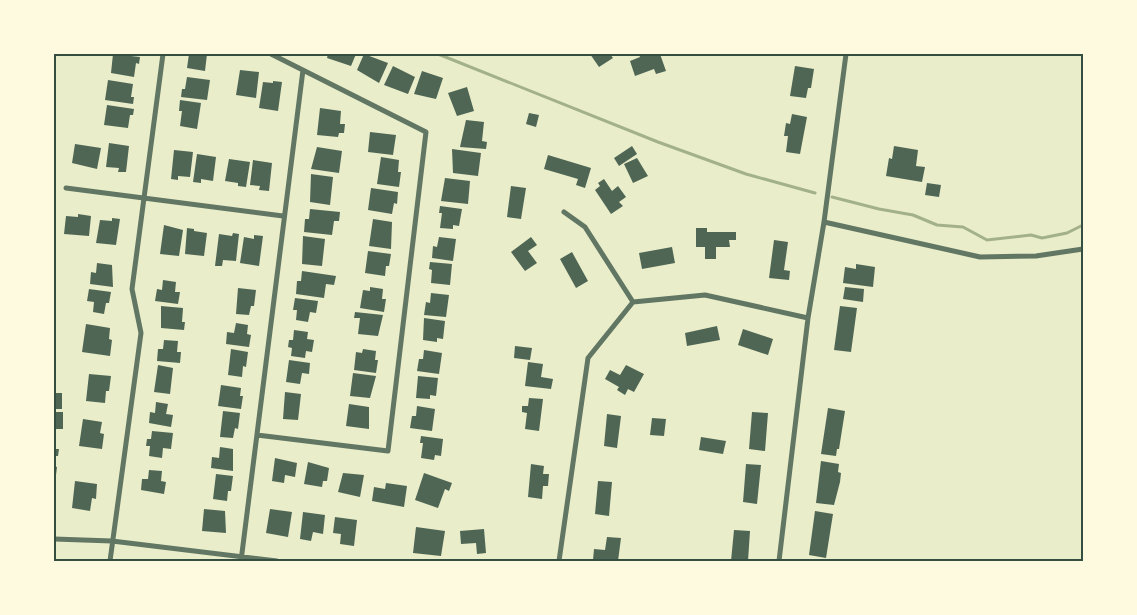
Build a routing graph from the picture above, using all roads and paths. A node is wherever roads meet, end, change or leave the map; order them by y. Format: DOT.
graph roads {
  1 [pos="163,54"];
  2 [pos="271,54"];
  3 [pos="846,54"];
  4 [pos="303,70"];
  5 [pos="66,188"];
  6 [pos="144,199"];
  7 [pos="564,212"];
  8 [pos="283,216"];
  9 [pos="824,222"];
  10 [pos="1083,249"];
  11 [pos="633,302"];
  12 [pos="808,318"];
  13 [pos="256,435"];
  14 [pos="54,539"];
  15 [pos="112,541"];
  16 [pos="241,559"];
  17 [pos="110,561"];
  18 [pos="277,561"];
  19 [pos="559,561"];
  20 [pos="779,561"];
  1 -- 6 [label="street"];
  2 -- 4 [label="street"];
  3 -- 9 [label="street"];
  4 -- 8 [label="street"];
  4 -- 13 [label="street"];
  5 -- 6 [label="street"];
  6 -- 8 [label="street"];
  6 -- 15 [label="street"];
  7 -- 11 [label="street"];
  8 -- 13 [label="street"];
  9 -- 10 [label="street"];
  9 -- 12 [label="street"];
  11 -- 12 [label="street"];
  11 -- 19 [label="street"];
  12 -- 20 [label="street"];
  13 -- 16 [label="street"];
  14 -- 15 [label="street"];
  15 -- 16 [label="street"];
  15 -- 17 [label="street"];
  16 -- 18 [label="street"];
}
